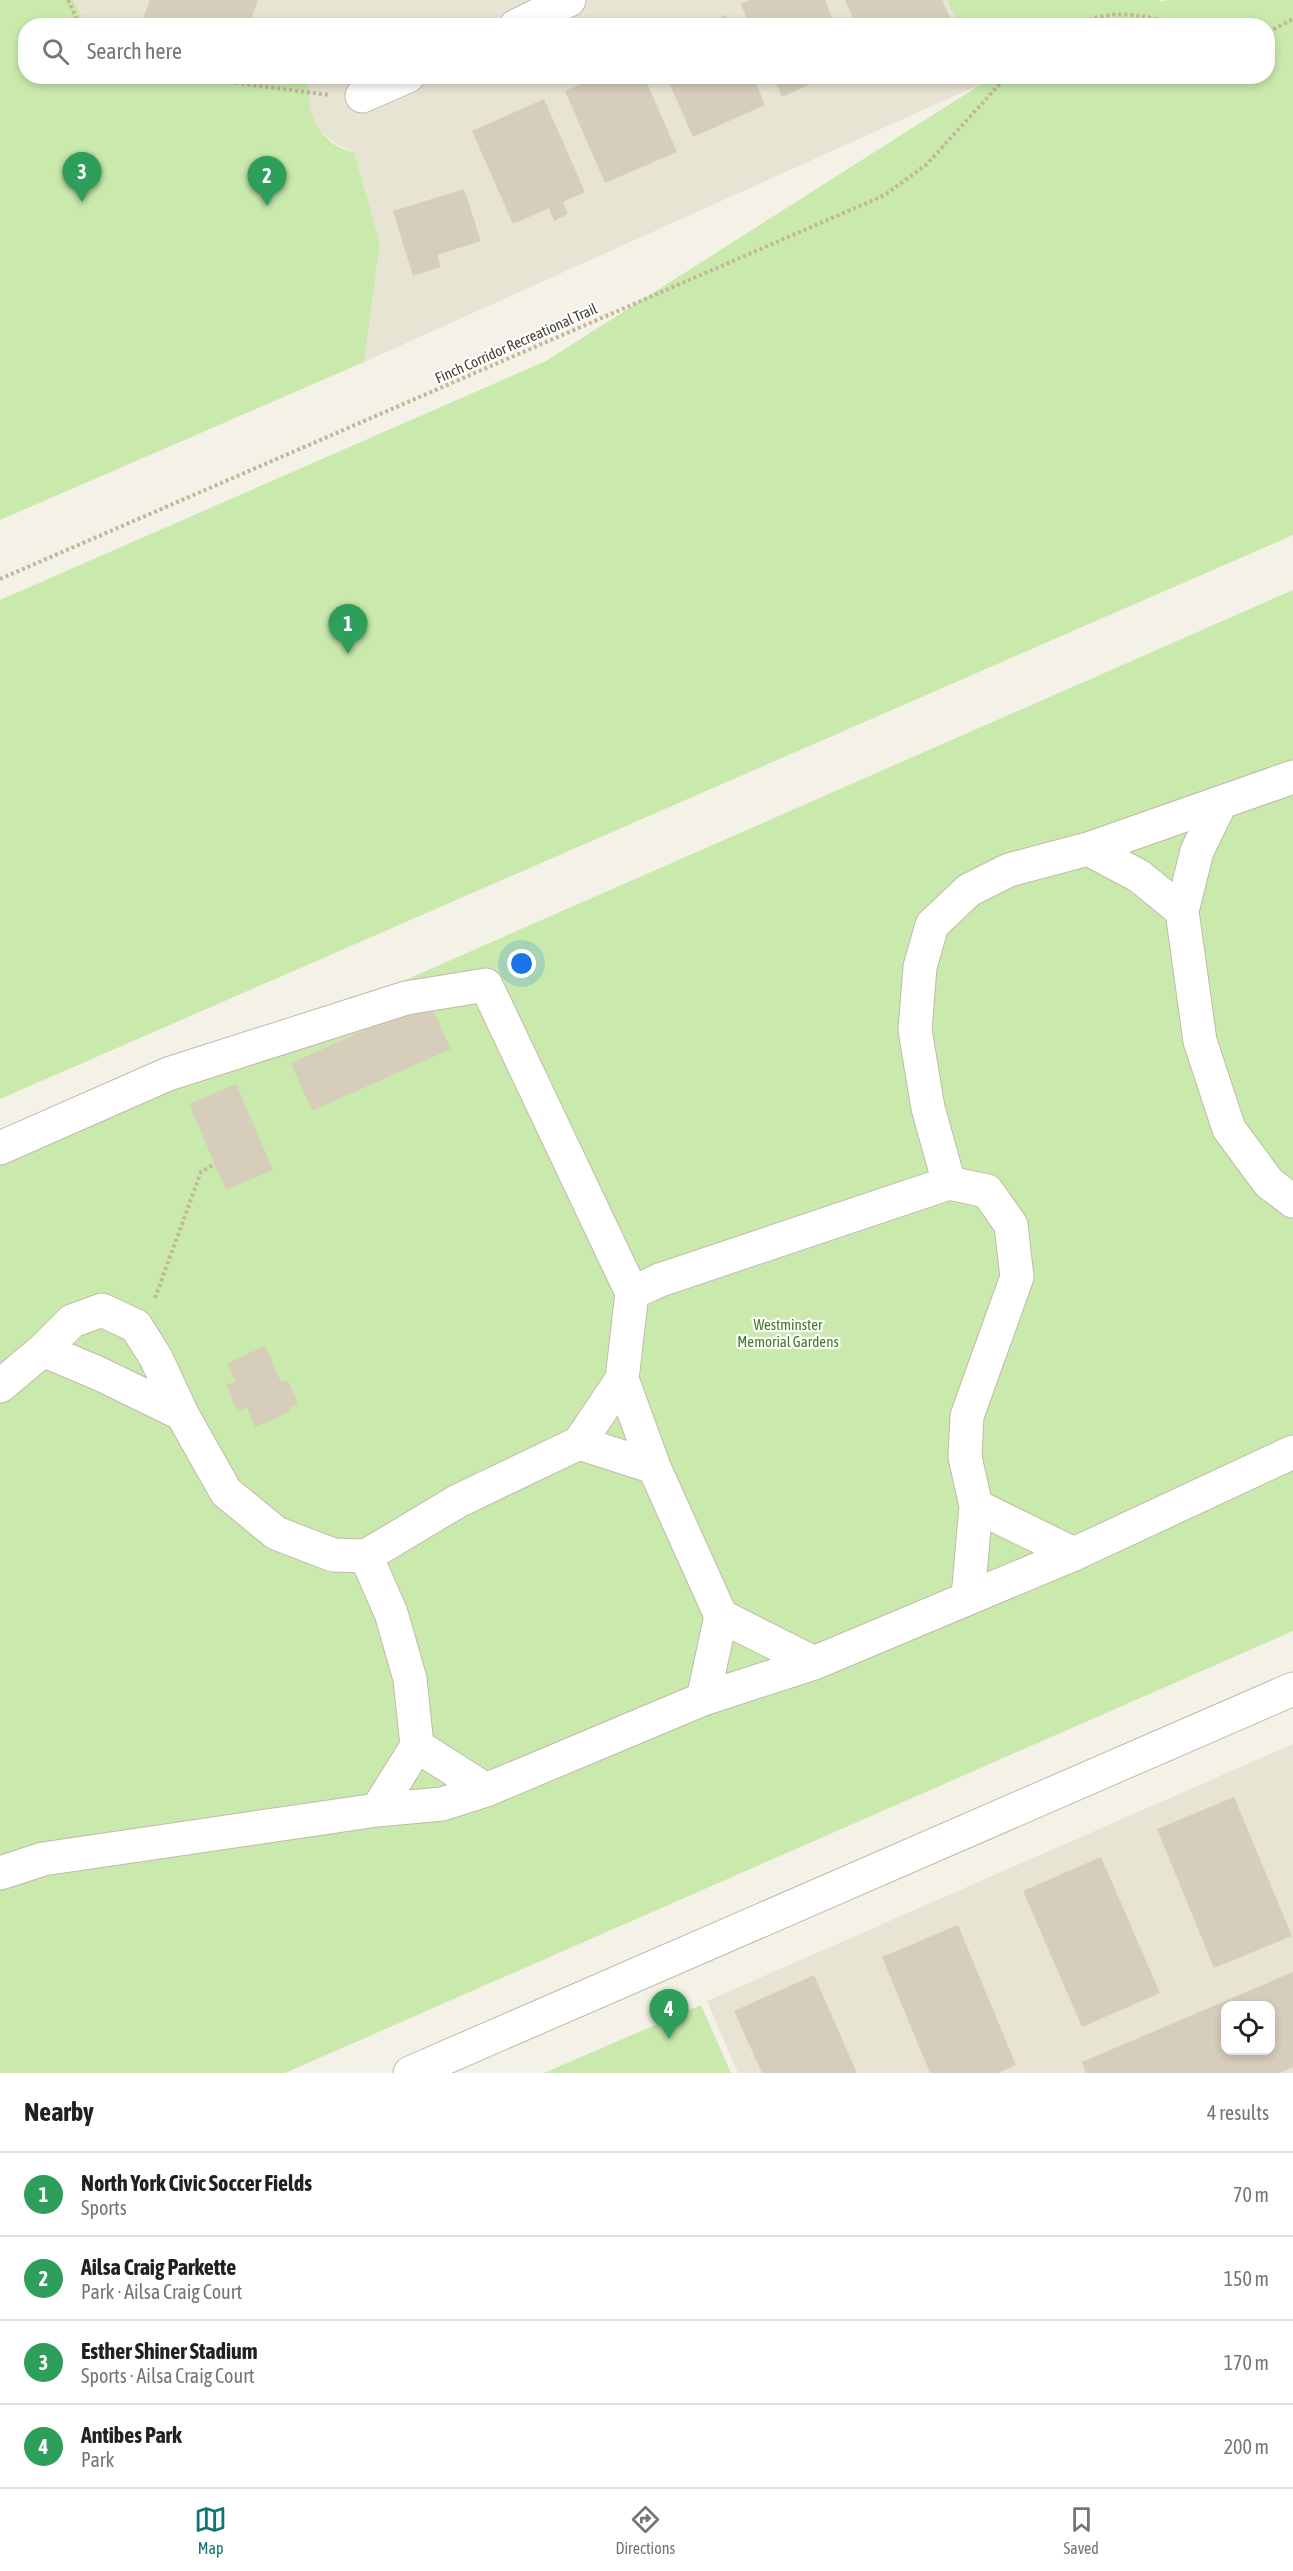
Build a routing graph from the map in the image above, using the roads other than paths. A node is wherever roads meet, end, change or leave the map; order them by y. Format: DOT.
graph roads {
  1 [pos="569,0"];
  2 [pos="532,18"];
  3 [pos="390,84"];
  4 [pos="362,96"];
  5 [pos="1293,777"];
  6 [pos="1220,804"];
  7 [pos="1088,849"];
  8 [pos="1182,911"];
  9 [pos="0,1148"];
  10 [pos="949,1182"];
  11 [pos="1293,1201"];
  12 [pos="632,1293"];
  13 [pos="43,1350"];
  14 [pos="622,1379"];
  15 [pos="0,1386"];
  16 [pos="182,1414"];
  17 [pos="579,1443"];
  18 [pos="1293,1452"];
  19 [pos="654,1467"];
  20 [pos="976,1506"];
  21 [pos="1074,1554"];
  22 [pos="366,1556"];
  23 [pos="968,1597"];
  24 [pos="721,1616"];
  25 [pos="814,1663"];
  26 [pos="1293,1689"];
  27 [pos="703,1699"];
  28 [pos="417,1746"];
  29 [pos="486,1790"];
  30 [pos="377,1810"];
  31 [pos="0,1873"];
  32 [pos="410,2073"];
  1 -- 2 [label="street"];
  3 -- 4 [label="street"];
  5 -- 6 [label="street"];
  6 -- 7 [label="street"];
  6 -- 8 [label="street"];
  7 -- 8 [label="street"];
  7 -- 10 [label="street"];
  8 -- 11 [label="street"];
  9 -- 12 [label="street"];
  10 -- 12 [label="street"];
  10 -- 20 [label="street"];
  12 -- 14 [label="street"];
  13 -- 15 [label="street"];
  13 -- 16 [label="street"];
  13 -- 16 [label="street"];
  14 -- 17 [label="street"];
  14 -- 19 [label="street"];
  16 -- 22 [label="street"];
  17 -- 19 [label="street"];
  17 -- 22 [label="street"];
  18 -- 21 [label="street"];
  19 -- 24 [label="street"];
  20 -- 21 [label="street"];
  20 -- 23 [label="street"];
  21 -- 23 [label="street"];
  22 -- 28 [label="street"];
  23 -- 25 [label="street"];
  24 -- 25 [label="street"];
  24 -- 27 [label="street"];
  25 -- 27 [label="street"];
  26 -- 32 [label="street"];
  27 -- 29 [label="street"];
  28 -- 29 [label="street"];
  28 -- 30 [label="street"];
  29 -- 30 [label="street"];
  30 -- 31 [label="street"];
}
